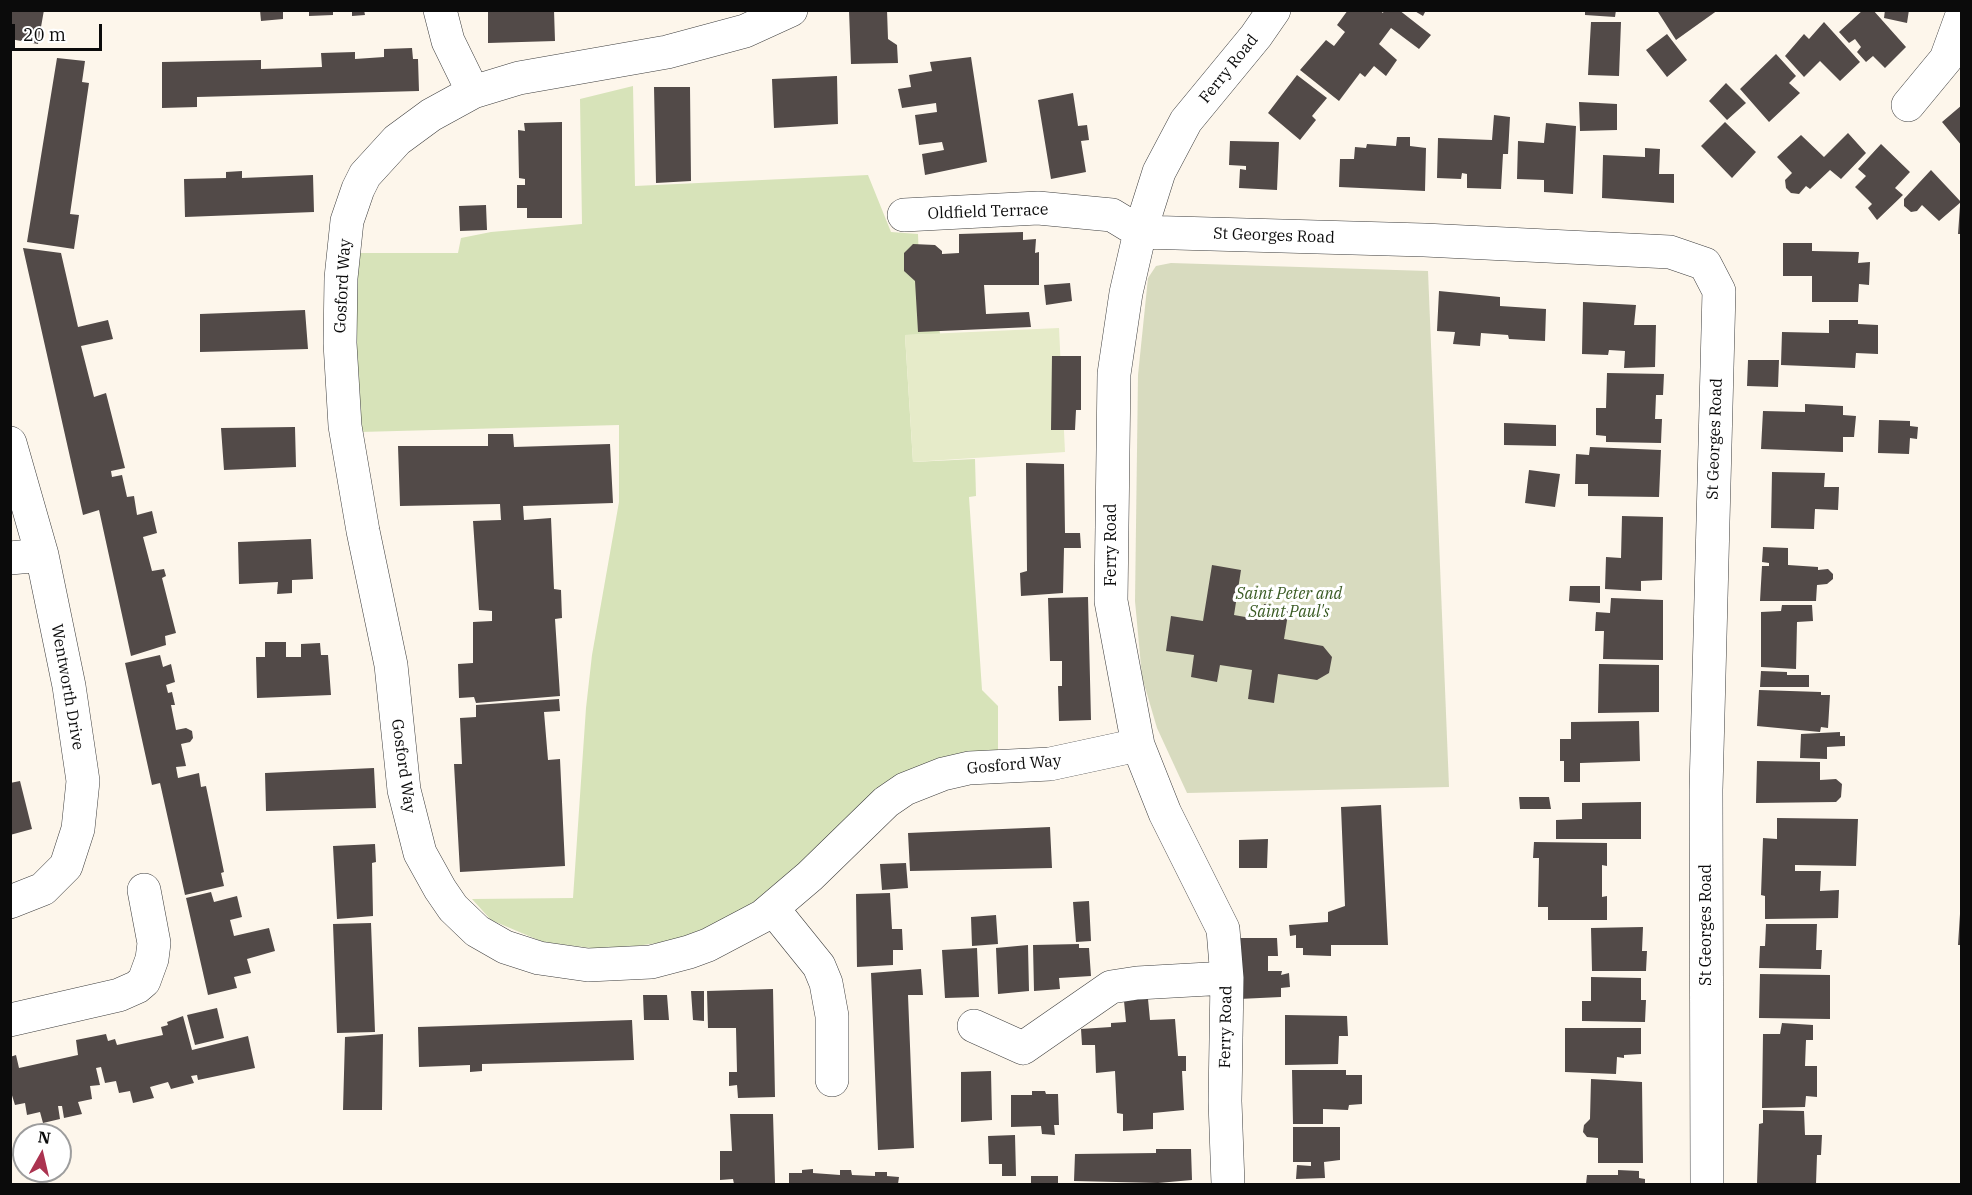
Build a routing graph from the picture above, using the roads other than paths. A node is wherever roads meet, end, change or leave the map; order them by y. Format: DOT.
graph roads {
  1 [pos="440,10"];
  2 [pos="791,10"];
  3 [pos="1274,10"];
  4 [pos="1962,15"];
  5 [pos="473,92"];
  6 [pos="1908,105"];
  7 [pos="904,215"];
  8 [pos="1140,232"];
  9 [pos="10,443"];
  10 [pos="26,557"];
  11 [pos="1138,745"];
  12 [pos="144,890"];
  13 [pos="10,902"];
  14 [pos="773,909"];
  15 [pos="1227,978"];
  16 [pos="10,1020"];
  17 [pos="974,1026"];
  18 [pos="832,1080"];
  19 [pos="1228,1185"];
  20 [pos="1707,1185"];
  1 -- 5 [label="street"];
  2 -- 5 [label="street, Gosford Way"];
  3 -- 8 [label="street, Ferry Road"];
  4 -- 6 [label="street"];
  5 -- 14 [label="street, Gosford Way"];
  7 -- 8 [label="street, Oldfield Terrace"];
  8 -- 11 [label="street, Ferry Road"];
  8 -- 20 [label="street, St Georges Road"];
  9 -- 10 [label="street, Wentworth Drive"];
  10 -- 13 [label="street, Wentworth Drive"];
  11 -- 14 [label="street, Gosford Way"];
  11 -- 15 [label="street, Ferry Road"];
  12 -- 16 [label="street"];
  14 -- 18 [label="street"];
  15 -- 17 [label="street"];
  15 -- 19 [label="street, Ferry Road"];
}
